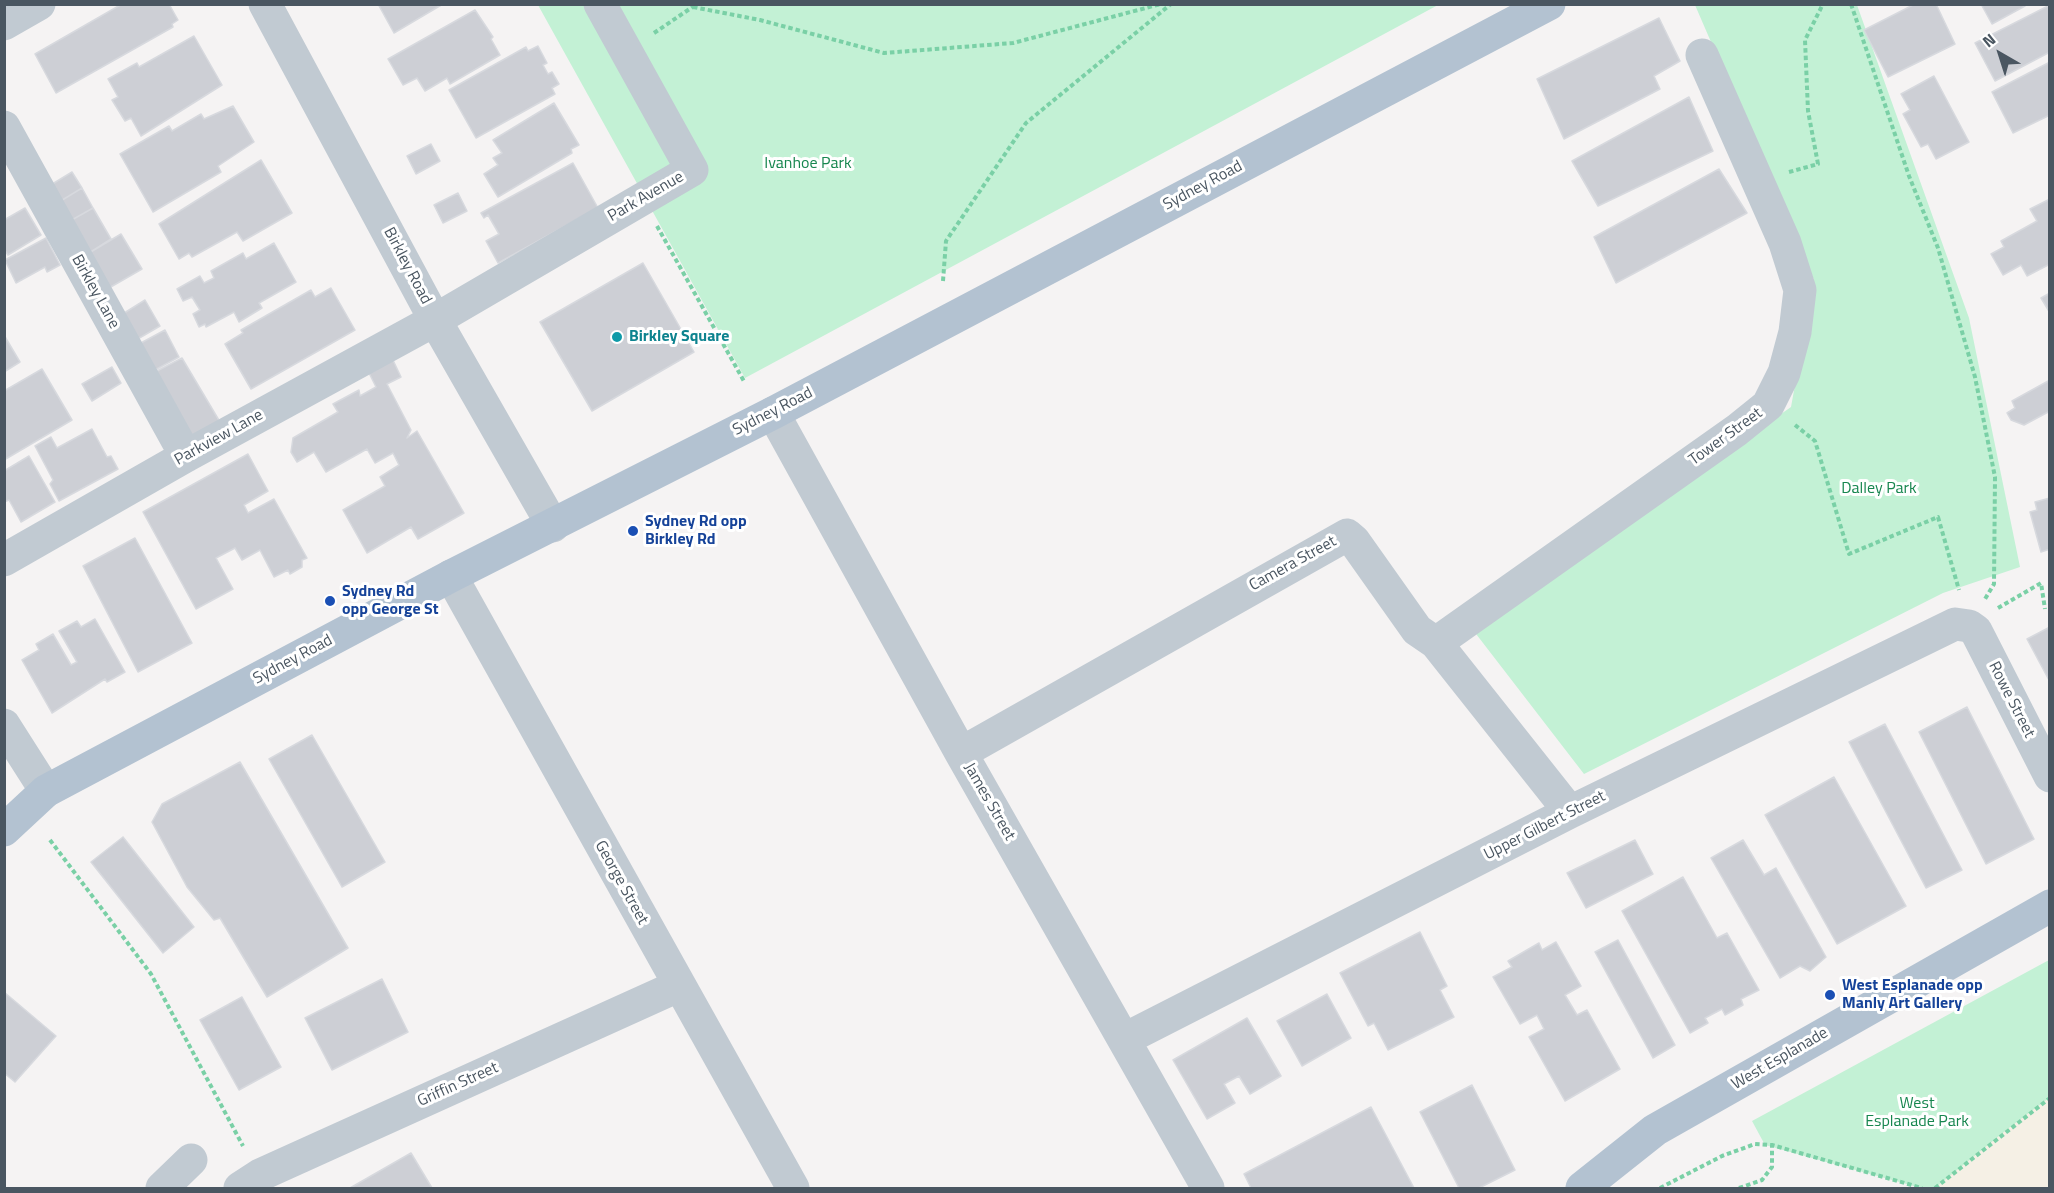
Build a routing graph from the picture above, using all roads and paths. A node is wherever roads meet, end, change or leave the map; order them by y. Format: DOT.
graph roads {
  1 [pos="39,4"];
  2 [pos="265,4"];
  3 [pos="600,4"];
  4 [pos="1161,4"];
  5 [pos="1171,4"];
  6 [pos="1549,4"];
  7 [pos="1823,4"];
  8 [pos="1851,4"];
  9 [pos="695,6"];
  10 [pos="4,24"];
  11 [pos="626,52"];
  12 [pos="1702,55"];
  13 [pos="4,127"];
  14 [pos="1782,165"];
  15 [pos="642,200"];
  16 [pos="943,281"];
  17 [pos="435,320"];
  18 [pos="745,383"];
  19 [pos="1768,405"];
  20 [pos="773,413"];
  21 [pos="186,456"];
  22 [pos="553,526"];
  23 [pos="4,560"];
  24 [pos="451,576"];
  25 [pos="2049,606"];
  26 [pos="1969,626"];
  27 [pos="1436,644"];
  28 [pos="4,725"];
  29 [pos="961,753"];
  30 [pos="2049,776"];
  31 [pos="46,791"];
  32 [pos="1570,812"];
  33 [pos="4,830"];
  34 [pos="51,840"];
  35 [pos="2049,906"];
  36 [pos="678,986"];
  37 [pos="1125,1039"];
  38 [pos="2049,1098"];
  39 [pos="1772,1145"];
  40 [pos="191,1160"];
  41 [pos="250,1182"];
  42 [pos="1661,1187"];
  43 [pos="162,1188"];
  44 [pos="793,1188"];
  45 [pos="1208,1188"];
  46 [pos="1582,1188"];
  47 [pos="1669,1188"];
  48 [pos="1739,1188"];
  49 [pos="1922,1188"];
  50 [pos="1935,1188"];
  1 -- 10 [label="street"];
  2 -- 17 [label="street, Birkley Road"];
  3 -- 11 [label="street, Park Avenue"];
  4 -- 9 [label="path"];
  5 -- 16 [label="path"];
  6 -- 20 [label="main road, Sydney Road"];
  7 -- 14 [label="path"];
  8 -- 26 [label="path"];
  9 -- 11 [label="path"];
  11 -- 15 [label="street, Park Avenue"];
  12 -- 19 [label="street, Tower Street"];
  13 -- 21 [label="street, Birkley Lane"];
  15 -- 17 [label="street, Park Avenue"];
  15 -- 18 [label="path"];
  17 -- 21 [label="street, Parkview Lane"];
  17 -- 22 [label="street, Birkley Road"];
  19 -- 26 [label="path"];
  19 -- 27 [label="street, Tower Street"];
  20 -- 22 [label="main road, Sydney Road"];
  20 -- 29 [label="street, James Street"];
  21 -- 23 [label="street, Parkview Lane"];
  22 -- 24 [label="main road, Sydney Road"];
  24 -- 31 [label="main road, Sydney Road"];
  24 -- 36 [label="street, George Street"];
  25 -- 26 [label="path"];
  26 -- 30 [label="street, Rowe Street"];
  26 -- 32 [label="street, Upper Gilbert Street"];
  27 -- 29 [label="street, Camera Street"];
  27 -- 32 [label="street, Camera Street"];
  28 -- 31 [label="street"];
  29 -- 37 [label="street, James Street"];
  31 -- 33 [label="main road, Sydney Road"];
  32 -- 37 [label="street, Upper Gilbert Street"];
  34 -- 41 [label="path"];
  35 -- 46 [label="main road, West Esplanade"];
  36 -- 41 [label="street, Griffin Street"];
  36 -- 44 [label="street, George Street"];
  37 -- 45 [label="street, James Street"];
  38 -- 50 [label="path"];
  39 -- 42 [label="path"];
  39 -- 48 [label="path"];
  39 -- 49 [label="path"];
  40 -- 43 [label="street"];
  42 -- 47 [label="path"];
}
